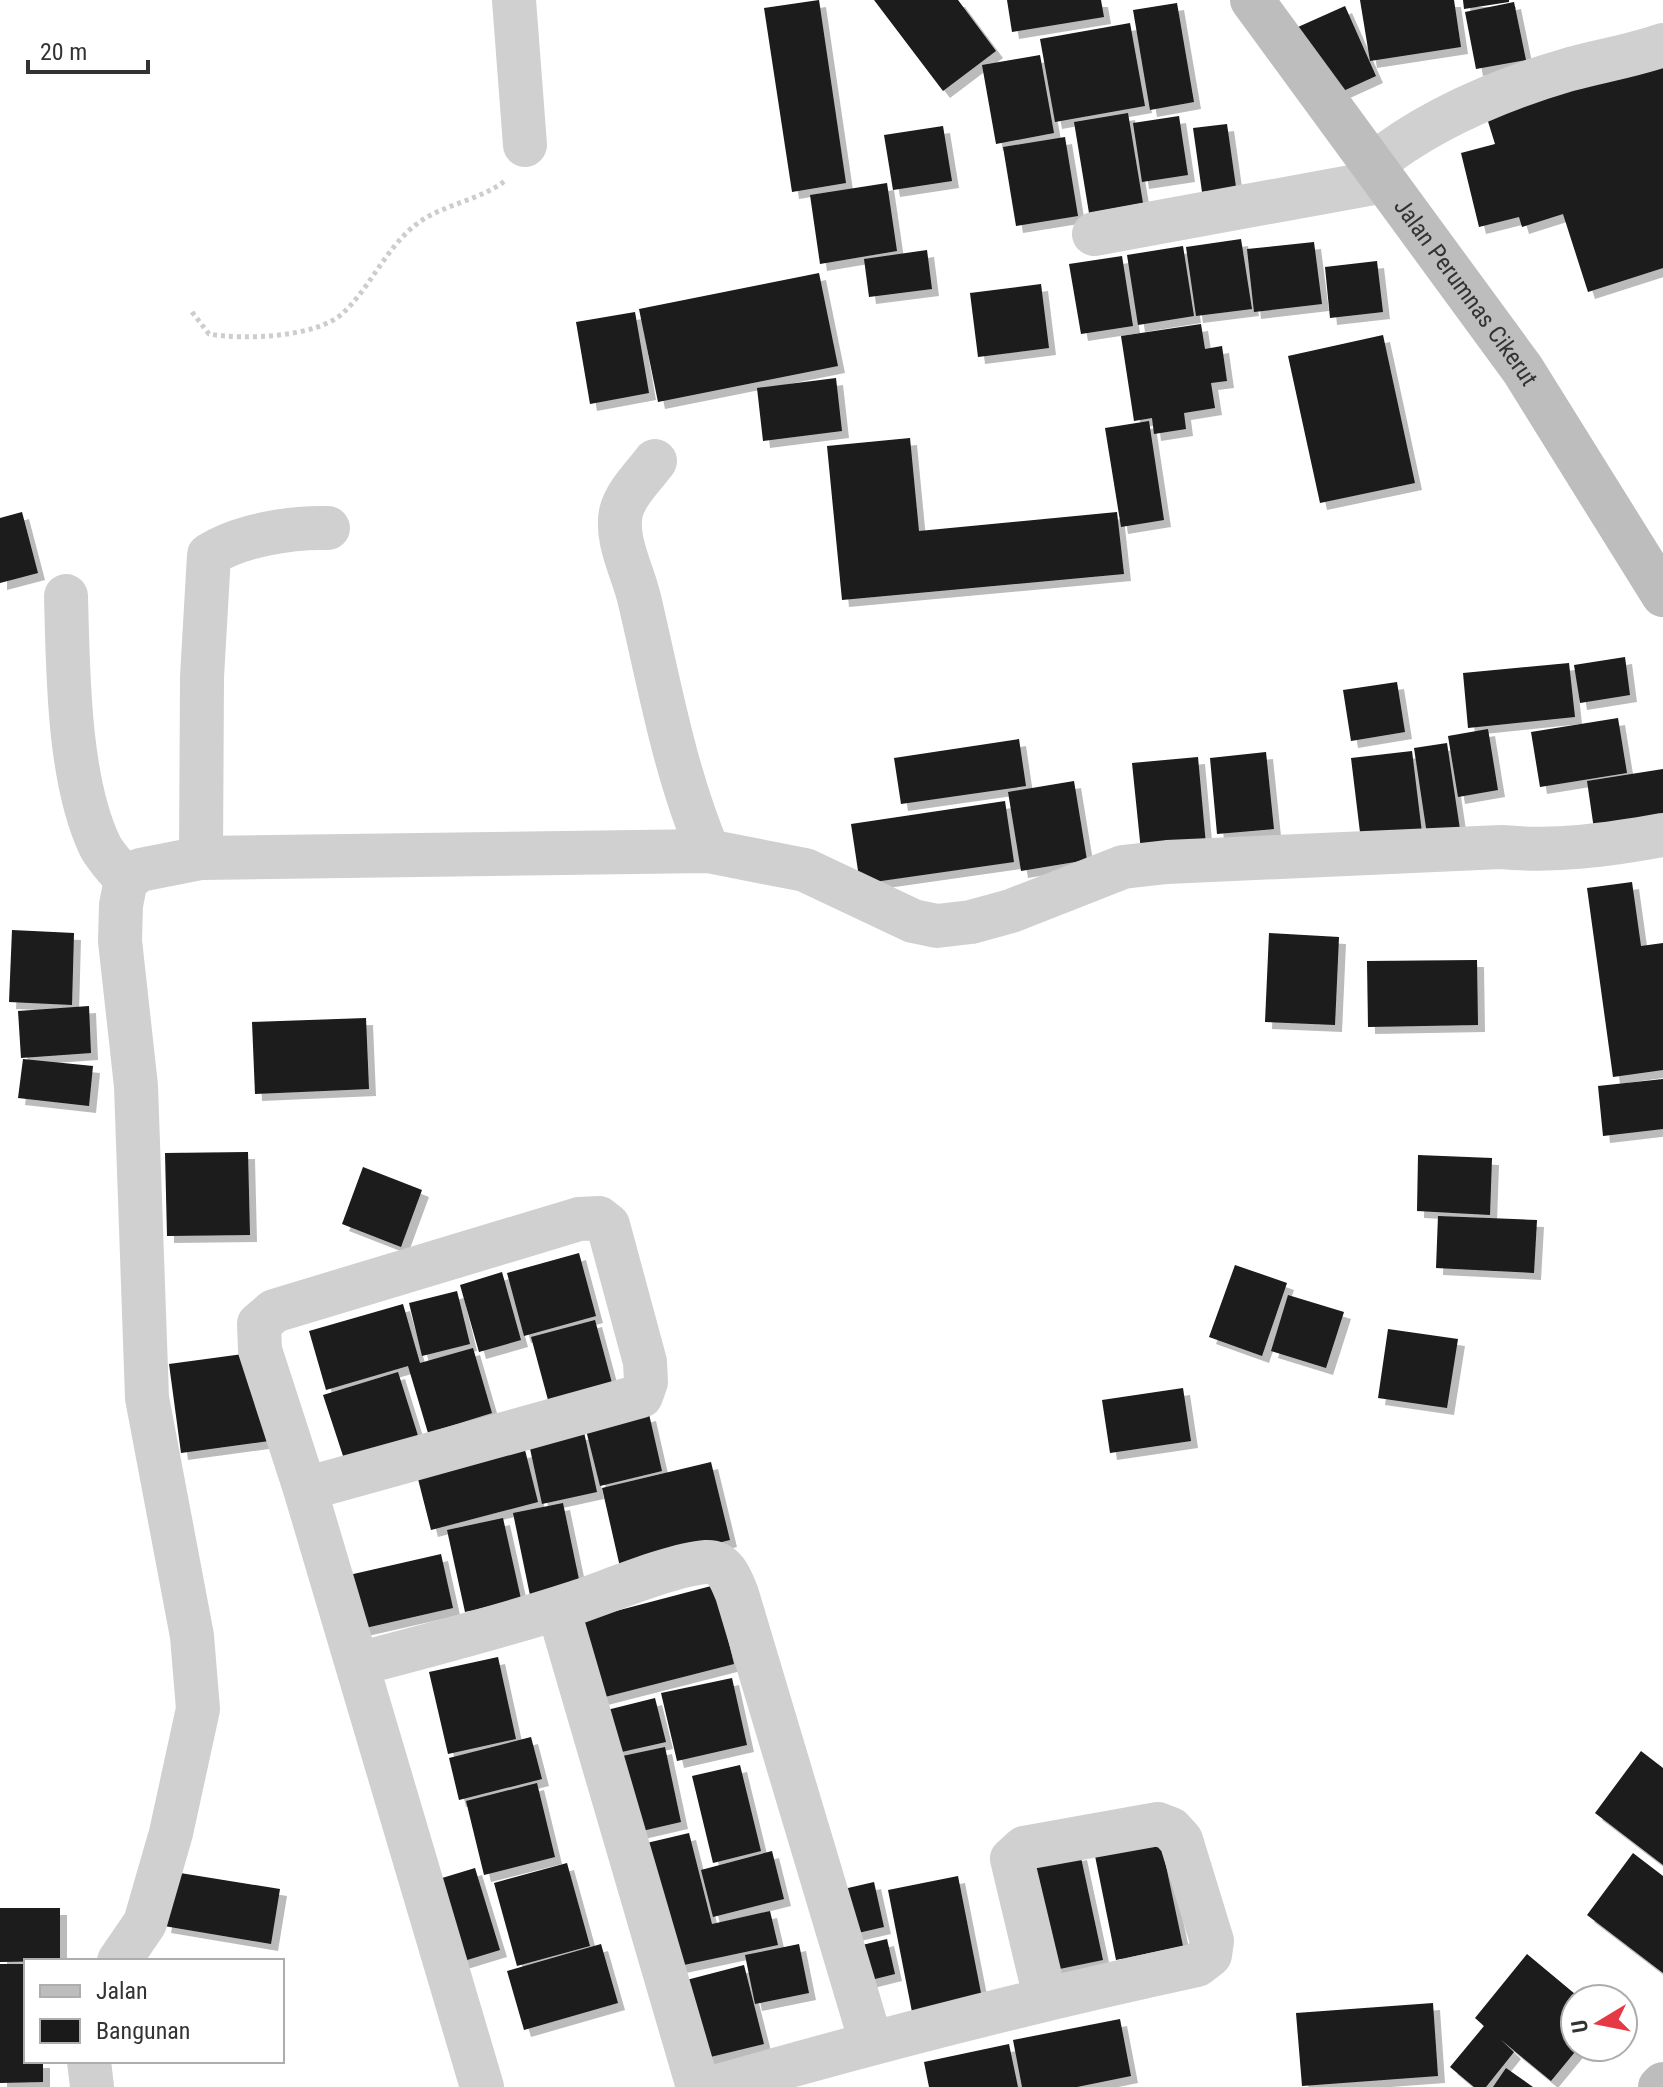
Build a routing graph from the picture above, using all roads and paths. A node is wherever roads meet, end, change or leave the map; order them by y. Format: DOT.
graph roads {
  1 [pos="514,0"];
  2 [pos="1252,0"];
  3 [pos="1663,45"];
  4 [pos="525,145"];
  5 [pos="1378,173"];
  6 [pos="1094,234"];
  7 [pos="192,312"];
  8 [pos="655,461"];
  9 [pos="328,528"];
  10 [pos="1663,595"];
  11 [pos="66,596"];
  12 [pos="1663,835"];
  13 [pos="708,851"];
  14 [pos="201,858"];
  15 [pos="126,880"];
  16 [pos="305,1489"];
  17 [pos="558,1608"];
  18 [pos="358,1664"];
  19 [pos="120,1959"];
  20 [pos="1045,1997"];
  21 [pos="871,2042"];
  22 [pos="89,2063"];
  23 [pos="92,2087"];
  24 [pos="482,2087"];
  25 [pos="698,2087"];
  26 [pos="715,2087"];
  1 -- 4 [label="street"];
  2 -- 5 [label="street, Jalan Perumnas Cikerut"];
  3 -- 5 [label="street"];
  4 -- 7 [label="path"];
  5 -- 6 [label="street"];
  5 -- 10 [label="street, Jalan Perumnas Cikerut"];
  8 -- 13 [label="street"];
  9 -- 14 [label="street"];
  11 -- 15 [label="street"];
  12 -- 13 [label="street"];
  13 -- 14 [label="street"];
  14 -- 15 [label="street"];
  15 -- 19 [label="street"];
  16 -- 16 [label="street"];
  16 -- 18 [label="street"];
  17 -- 18 [label="street"];
  17 -- 21 [label="street"];
  17 -- 25 [label="street"];
  18 -- 24 [label="street"];
  20 -- 20 [label="street"];
  20 -- 21 [label="street"];
  21 -- 26 [label="street"];
  22 -- 23 [label="street"];
}
